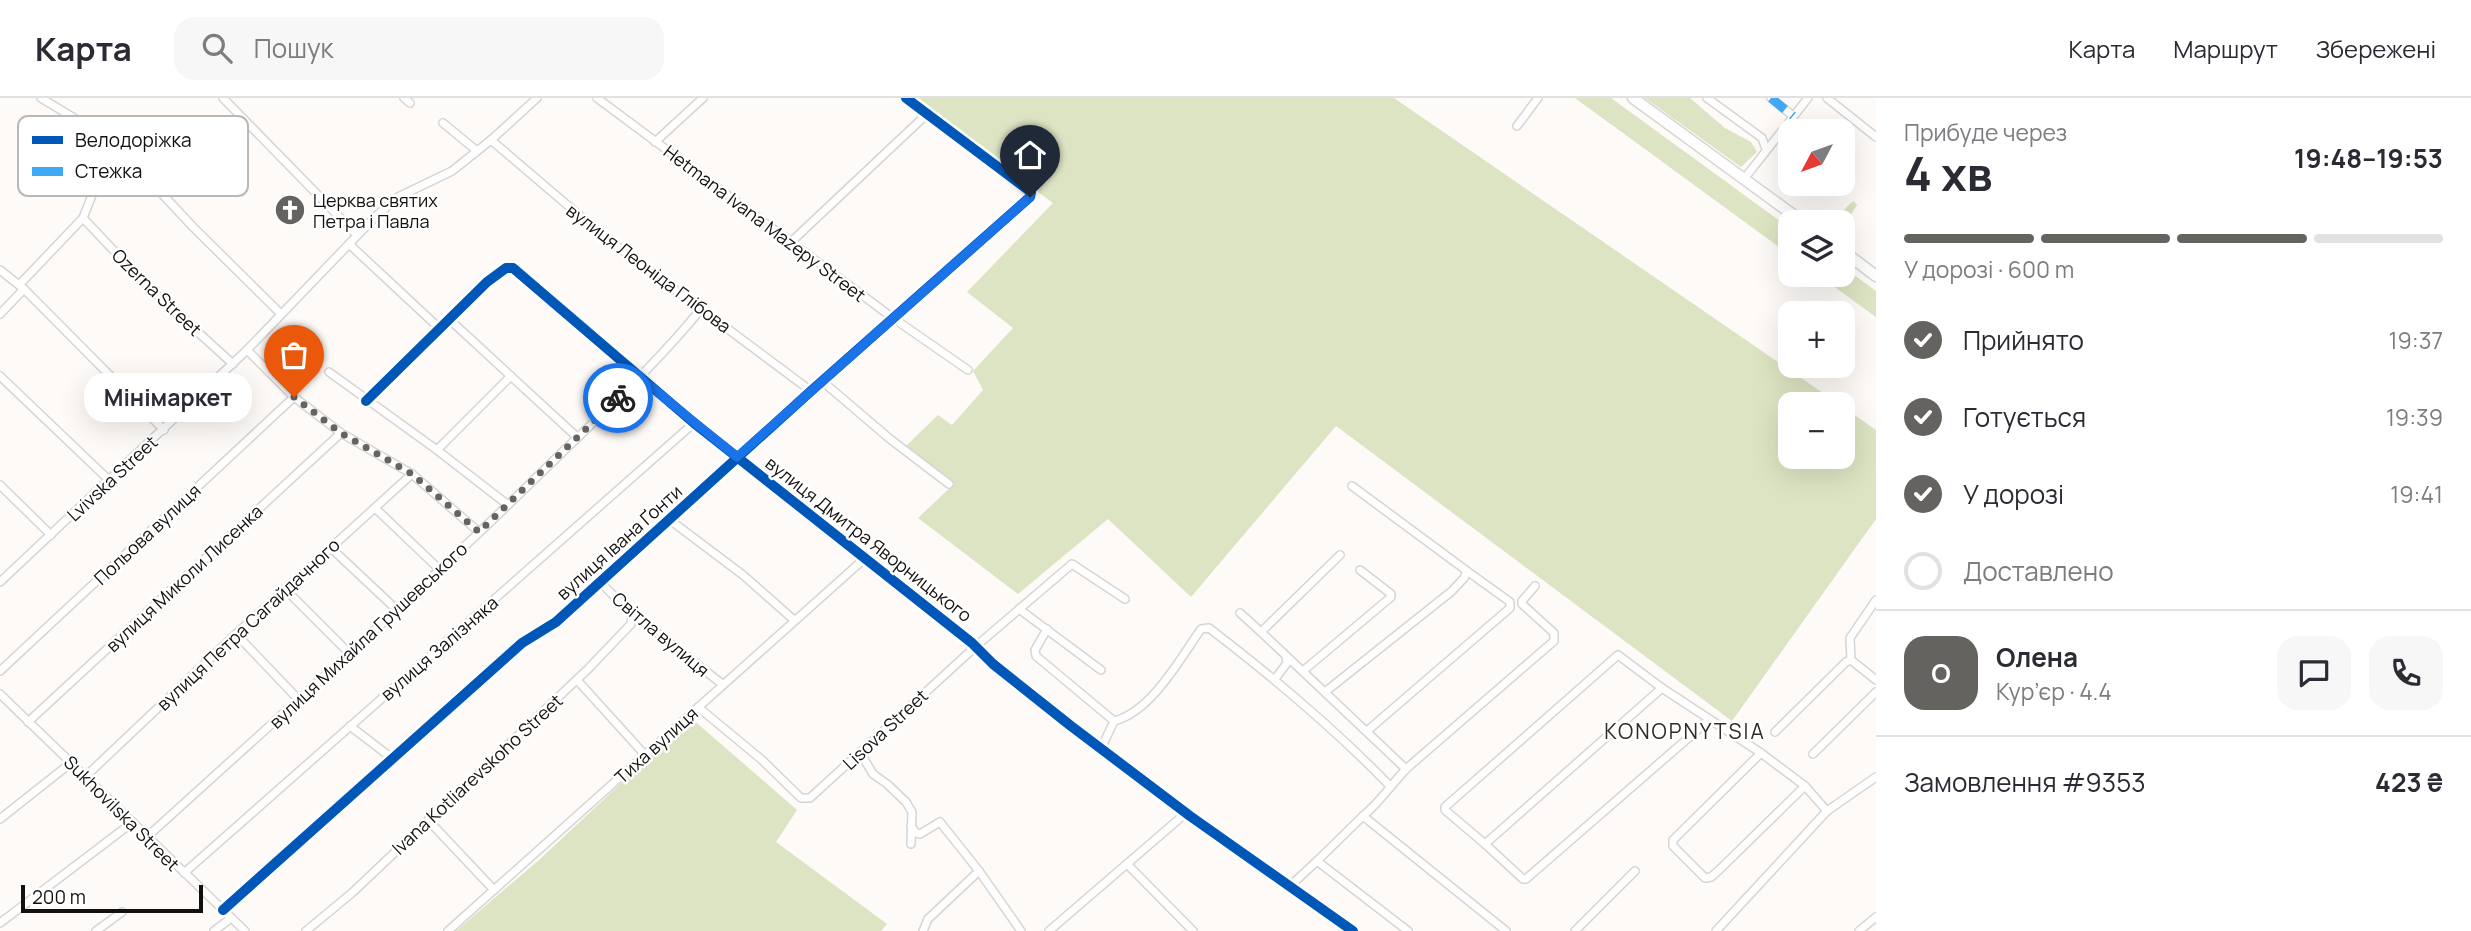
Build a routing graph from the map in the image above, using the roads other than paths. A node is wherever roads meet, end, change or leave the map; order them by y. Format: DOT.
graph roads {
  1 [pos="41,98"];
  2 [pos="223,98"];
  3 [pos="537,98"];
  4 [pos="597,98"];
  5 [pos="704,98"];
  6 [pos="906,98"];
  7 [pos="1538,98"];
  8 [pos="1633,98"];
  9 [pos="1707,98"];
  10 [pos="1771,98"];
  11 [pos="1808,98"];
  12 [pos="1827,98"];
  13 [pos="927,114"];
  14 [pos="71,116"];
  15 [pos="241,116"];
  16 [pos="1793,116"];
  17 [pos="443,123"];
  18 [pos="248,124"];
  19 [pos="1517,126"];
  20 [pos="1876,137"];
  21 [pos="491,140"];
  22 [pos="655,142"];
  23 [pos="1766,149"];
  24 [pos="477,151"];
  25 [pos="1744,179"];
  26 [pos="91,196"];
  27 [pos="164,196"];
  28 [pos="1787,210"];
  29 [pos="83,218"];
  30 [pos="357,235"];
  31 [pos="791,242"];
  32 [pos="349,244"];
  33 [pos="1855,260"];
  34 [pos="0,270"];
  35 [pos="1876,276"];
  36 [pos="22,287"];
  37 [pos="702,309"];
  38 [pos="0,314"];
  39 [pos="281,314"];
  40 [pos="892,318"];
  41 [pos="450,320"];
  42 [pos="438,327"];
  43 [pos="247,350"];
  44 [pos="233,364"];
  45 [pos="968,370"];
  46 [pos="329,372"];
  47 [pos="0,376"];
  48 [pos="511,376"];
  49 [pos="639,377"];
  50 [pos="822,381"];
  51 [pos="811,391"];
  52 [pos="294,397"];
  53 [pos="366,401"];
  54 [pos="694,423"];
  55 [pos="164,430"];
  56 [pos="341,433"];
  57 [pos="577,437"];
  58 [pos="437,450"];
  59 [pos="737,457"];
  60 [pos="412,474"];
  61 [pos="110,481"];
  62 [pos="950,484"];
  63 [pos="0,485"];
  64 [pos="1352,485"];
  65 [pos="508,505"];
  66 [pos="375,508"];
  67 [pos="670,520"];
  68 [pos="479,532"];
  69 [pos="51,535"];
  70 [pos="331,548"];
  71 [pos="1340,555"];
  72 [pos="863,559"];
  73 [pos="439,569"];
  74 [pos="1360,570"];
  75 [pos="1467,571"];
  76 [pos="0,582"];
  77 [pos="600,582"];
  78 [pos="1535,586"];
  79 [pos="285,589"];
  80 [pos="1125,599"];
  81 [pos="1876,600"];
  82 [pos="627,609"];
  83 [pos="1019,609"];
  84 [pos="397,610"];
  85 [pos="1240,612"];
  86 [pos="794,620"];
  87 [pos="1047,629"];
  88 [pos="1261,632"];
  89 [pos="236,634"];
  90 [pos="976,648"];
  91 [pos="349,653"];
  92 [pos="1286,657"];
  93 [pos="1851,660"];
  94 [pos="1101,670"];
  95 [pos="0,671"];
  96 [pos="1303,671"];
  97 [pos="1275,679"];
  98 [pos="577,680"];
  99 [pos="1876,680"];
  100 [pos="722,684"];
  101 [pos="1662,688"];
  102 [pos="1325,692"];
  103 [pos="1876,692"];
  104 [pos="0,694"];
  105 [pos="298,699"];
  106 [pos="3,704"];
  107 [pos="698,707"];
  108 [pos="1709,720"];
  109 [pos="1115,721"];
  110 [pos="28,722"];
  111 [pos="350,726"];
  112 [pos="1367,731"];
  113 [pos="1775,732"];
  114 [pos="1101,749"];
  115 [pos="860,752"];
  116 [pos="1760,753"];
  117 [pos="1813,754"];
  118 [pos="645,755"];
  119 [pos="393,759"];
  120 [pos="72,762"];
  121 [pos="1405,769"];
  122 [pos="86,776"];
  123 [pos="1876,777"];
  124 [pos="1390,786"];
  125 [pos="1805,786"];
  126 [pos="1827,811"];
  127 [pos="1186,813"];
  128 [pos="1363,816"];
  129 [pos="0,819"];
  130 [pos="428,820"];
  131 [pos="133,822"];
  132 [pos="911,826"];
  133 [pos="148,836"];
  134 [pos="911,844"];
  135 [pos="1485,844"];
  136 [pos="1317,861"];
  137 [pos="1127,864"];
  138 [pos="979,871"];
  139 [pos="1635,871"];
  140 [pos="184,873"];
  141 [pos="1290,886"];
  142 [pos="494,890"];
  143 [pos="223,910"];
  144 [pos="122,912"];
  145 [pos="1876,917"];
  146 [pos="231,918"];
  147 [pos="0,923"];
  148 [pos="96,931"];
  149 [pos="214,931"];
  150 [pos="245,931"];
  151 [pos="306,931"];
  152 [pos="448,931"];
  153 [pos="923,931"];
  154 [pos="1021,931"];
  155 [pos="1049,931"];
  156 [pos="1193,931"];
  157 [pos="1353,931"];
  158 [pos="1408,931"];
  159 [pos="1506,931"];
  160 [pos="1575,931"];
  161 [pos="1716,931"];
  162 [pos="1859,931"];
  1 -- 14 [label="street"];
  2 -- 15 [label="street"];
  3 -- 21 [label="street, Lvivska Street"];
  4 -- 22 [label="street, Hetmana Ivana Mazepy Street"];
  5 -- 22 [label="street"];
  6 -- 13 [label="street"];
  7 -- 19 [label="street"];
  8 -- 25 [label="highway"];
  9 -- 23 [label="street"];
  10 -- 16 [label="street"];
  11 -- 16 [label="street"];
  12 -- 20 [label="street"];
  13 -- 31 [label="street"];
  13 -- 40 [label="street, вулиця Івана Ґонти"];
  16 -- 23 [label="street"];
  17 -- 24 [label="street"];
  18 -- 30 [label="street"];
  21 -- 24 [label="street, Lvivska Street"];
  21 -- 37 [label="street, вулиця Леоніда Глібова"];
  22 -- 31 [label="street, Hetmana Ivana Mazepy Street"];
  23 -- 25 [label="street"];
  24 -- 30 [label="street, Lvivska Street"];
  25 -- 28 [label="highway"];
  26 -- 29 [label="street"];
  27 -- 39 [label="street"];
  29 -- 36 [label="street"];
  29 -- 44 [label="street, Ozerna Street"];
  30 -- 32 [label="street, Lvivska Street"];
  31 -- 40 [label="street, Hetmana Ivana Mazepy Street"];
  32 -- 39 [label="street, Lvivska Street"];
  32 -- 42 [label="street"];
  33 -- 35 [label="highway"];
  34 -- 36 [label="street"];
  36 -- 38 [label="street"];
  36 -- 55 [label="street"];
  37 -- 49 [label="street, вулиця Михайла Грушевського"];
  37 -- 51 [label="street, вулиця Леоніда Глібова"];
  39 -- 43 [label="street, Lvivska Street"];
  40 -- 45 [label="street, Hetmana Ivana Mazepy Street"];
  40 -- 50 [label="street, вулиця Івана Ґонти"];
  41 -- 42 [label="street"];
  41 -- 48 [label="street"];
  41 -- 49 [label="street, вулиця Дмитра Яворницького"];
  42 -- 53 [label="street"];
  43 -- 44 [label="street, Lvivska Street"];
  43 -- 52 [label="street"];
  44 -- 55 [label="street, Lvivska Street"];
  46 -- 53 [label="street"];
  47 -- 61 [label="street"];
  48 -- 57 [label="street"];
  48 -- 58 [label="street"];
  49 -- 54 [label="street, вулиця Дмитра Яворницького"];
  49 -- 57 [label="street, вулиця Михайла Грушевського"];
  50 -- 51 [label="street, вулиця Івана Ґонти"];
  50 -- 62 [label="street"];
  51 -- 59 [label="street, вулиця Івана Ґонти"];
  52 -- 56 [label="street"];
  52 -- 95 [label="street, Польова вулиця"];
  53 -- 58 [label="street"];
  54 -- 59 [label="street, вулиця Дмитра Яворницького"];
  54 -- 111 [label="street, вулиця Залізняка"];
  55 -- 61 [label="street, Lvivska Street"];
  56 -- 60 [label="street"];
  56 -- 110 [label="street, вулиця Миколи Лисенка"];
  57 -- 65 [label="street, вулиця Михайла Грушевського"];
  58 -- 65 [label="street"];
  59 -- 67 [label="street, вулиця Івана Ґонти"];
  59 -- 72 [label="street, вулиця Дмитра Яворницького"];
  60 -- 66 [label="street, вулиця Петра Сагайдачного"];
  60 -- 68 [label="street"];
  61 -- 69 [label="street, Lvivska Street"];
  63 -- 69 [label="street"];
  64 -- 75 [label="street"];
  65 -- 68 [label="street, вулиця Михайла Грушевського"];
  66 -- 70 [label="street, вулиця Петра Сагайдачного"];
  66 -- 73 [label="street"];
  67 -- 77 [label="street, вулиця Івана Ґонти"];
  67 -- 86 [label="street"];
  68 -- 73 [label="street, вулиця Михайла Грушевського"];
  69 -- 76 [label="street, Lvivska Street"];
  70 -- 79 [label="street, вулиця Петра Сагайдачного"];
  70 -- 84 [label="street"];
  71 -- 88 [label="street"];
  72 -- 86 [label="street, Тиха вулиця"];
  72 -- 90 [label="street, вулиця Дмитра Яворницького"];
  73 -- 84 [label="street, вулиця Михайла Грушевського"];
  74 -- 96 [label="street"];
  75 -- 102 [label="street"];
  75 -- 112 [label="street"];
  77 -- 82 [label="street, Світла вулиця"];
  77 -- 119 [label="street, вулиця Івана Ґонти"];
  78 -- 121 [label="street"];
  79 -- 89 [label="street, вулиця Петра Сагайдачного"];
  79 -- 91 [label="street"];
  80 -- 83 [label="street, Lisova Street"];
  81 -- 93 [label="street"];
  82 -- 98 [label="street, Ivana Kotliarevskoho Street"];
  82 -- 100 [label="street, Світла вулиця"];
  83 -- 87 [label="street"];
  83 -- 90 [label="street, Lisova Street"];
  84 -- 91 [label="street, вулиця Михайла Грушевського"];
  85 -- 88 [label="street"];
  86 -- 100 [label="street, Тиха вулиця"];
  87 -- 94 [label="street"];
  87 -- 109 [label="street"];
  88 -- 92 [label="street"];
  89 -- 105 [label="street"];
  89 -- 122 [label="street, вулиця Петра Сагайдачного"];
  90 -- 114 [label="street, вулиця Дмитра Яворницького"];
  90 -- 115 [label="street, Lisova Street"];
  91 -- 105 [label="street, вулиця Михайла Грушевського"];
  92 -- 96 [label="street"];
  92 -- 97 [label="street"];
  93 -- 99 [label="street"];
  93 -- 113 [label="street"];
  96 -- 102 [label="street"];
  97 -- 109 [label="street"];
  97 -- 124 [label="street"];
  98 -- 118 [label="street"];
  98 -- 130 [label="street, Ivana Kotliarevskoho Street"];
  100 -- 107 [label="street, Тиха вулиця"];
  101 -- 108 [label="street"];
  101 -- 135 [label="street"];
  101 -- 135 [label="street"];
  102 -- 112 [label="street"];
  103 -- 117 [label="street"];
  104 -- 106 [label="street, Sukhovilska Street"];
  105 -- 133 [label="street, вулиця Михайла Грушевського"];
  106 -- 110 [label="street, Sukhovilska Street"];
  107 -- 115 [label="street, Lisova Street"];
  107 -- 118 [label="street, Тиха вулиця"];
  108 -- 116 [label="street"];
  108 -- 135 [label="street"];
  109 -- 114 [label="street"];
  110 -- 120 [label="street, Sukhovilska Street"];
  111 -- 119 [label="street"];
  111 -- 140 [label="street, вулиця Залізняка"];
  112 -- 121 [label="street"];
  114 -- 127 [label="street, вулиця Дмитра Яворницького"];
  115 -- 132 [label="street"];
  116 -- 125 [label="street"];
  116 -- 125 [label="street"];
  118 -- 142 [label="street, Тиха вулиця"];
  119 -- 143 [label="street, вулиця Івана Ґонти"];
  120 -- 122 [label="street, Sukhovilska Street"];
  120 -- 129 [label="street"];
  121 -- 124 [label="street"];
  122 -- 131 [label="street, Sukhovilska Street"];
  123 -- 126 [label="street"];
  124 -- 128 [label="street"];
  125 -- 126 [label="street"];
  126 -- 161 [label="street"];
  127 -- 137 [label="street"];
  127 -- 141 [label="street, вулиця Дмитра Яворницького"];
  128 -- 136 [label="street"];
  128 -- 159 [label="street"];
  130 -- 142 [label="street"];
  130 -- 151 [label="street, Ivana Kotliarevskoho Street"];
  131 -- 133 [label="street, Sukhovilska Street"];
  131 -- 147 [label="street"];
  132 -- 134 [label="street"];
  132 -- 138 [label="street"];
  133 -- 140 [label="street, Sukhovilska Street"];
  136 -- 141 [label="street"];
  136 -- 158 [label="street"];
  137 -- 155 [label="street"];
  137 -- 156 [label="street"];
  138 -- 153 [label="street"];
  138 -- 154 [label="street"];
  139 -- 160 [label="street"];
  140 -- 143 [label="street, Sukhovilska Street"];
  141 -- 157 [label="street, вулиця Дмитра Яворницького"];
  142 -- 152 [label="street, Тиха вулиця"];
  143 -- 146 [label="street, Sukhovilska Street"];
  144 -- 148 [label="street"];
  145 -- 162 [label="street"];
  146 -- 149 [label="street"];
  146 -- 150 [label="street, Sukhovilska Street"];
}
